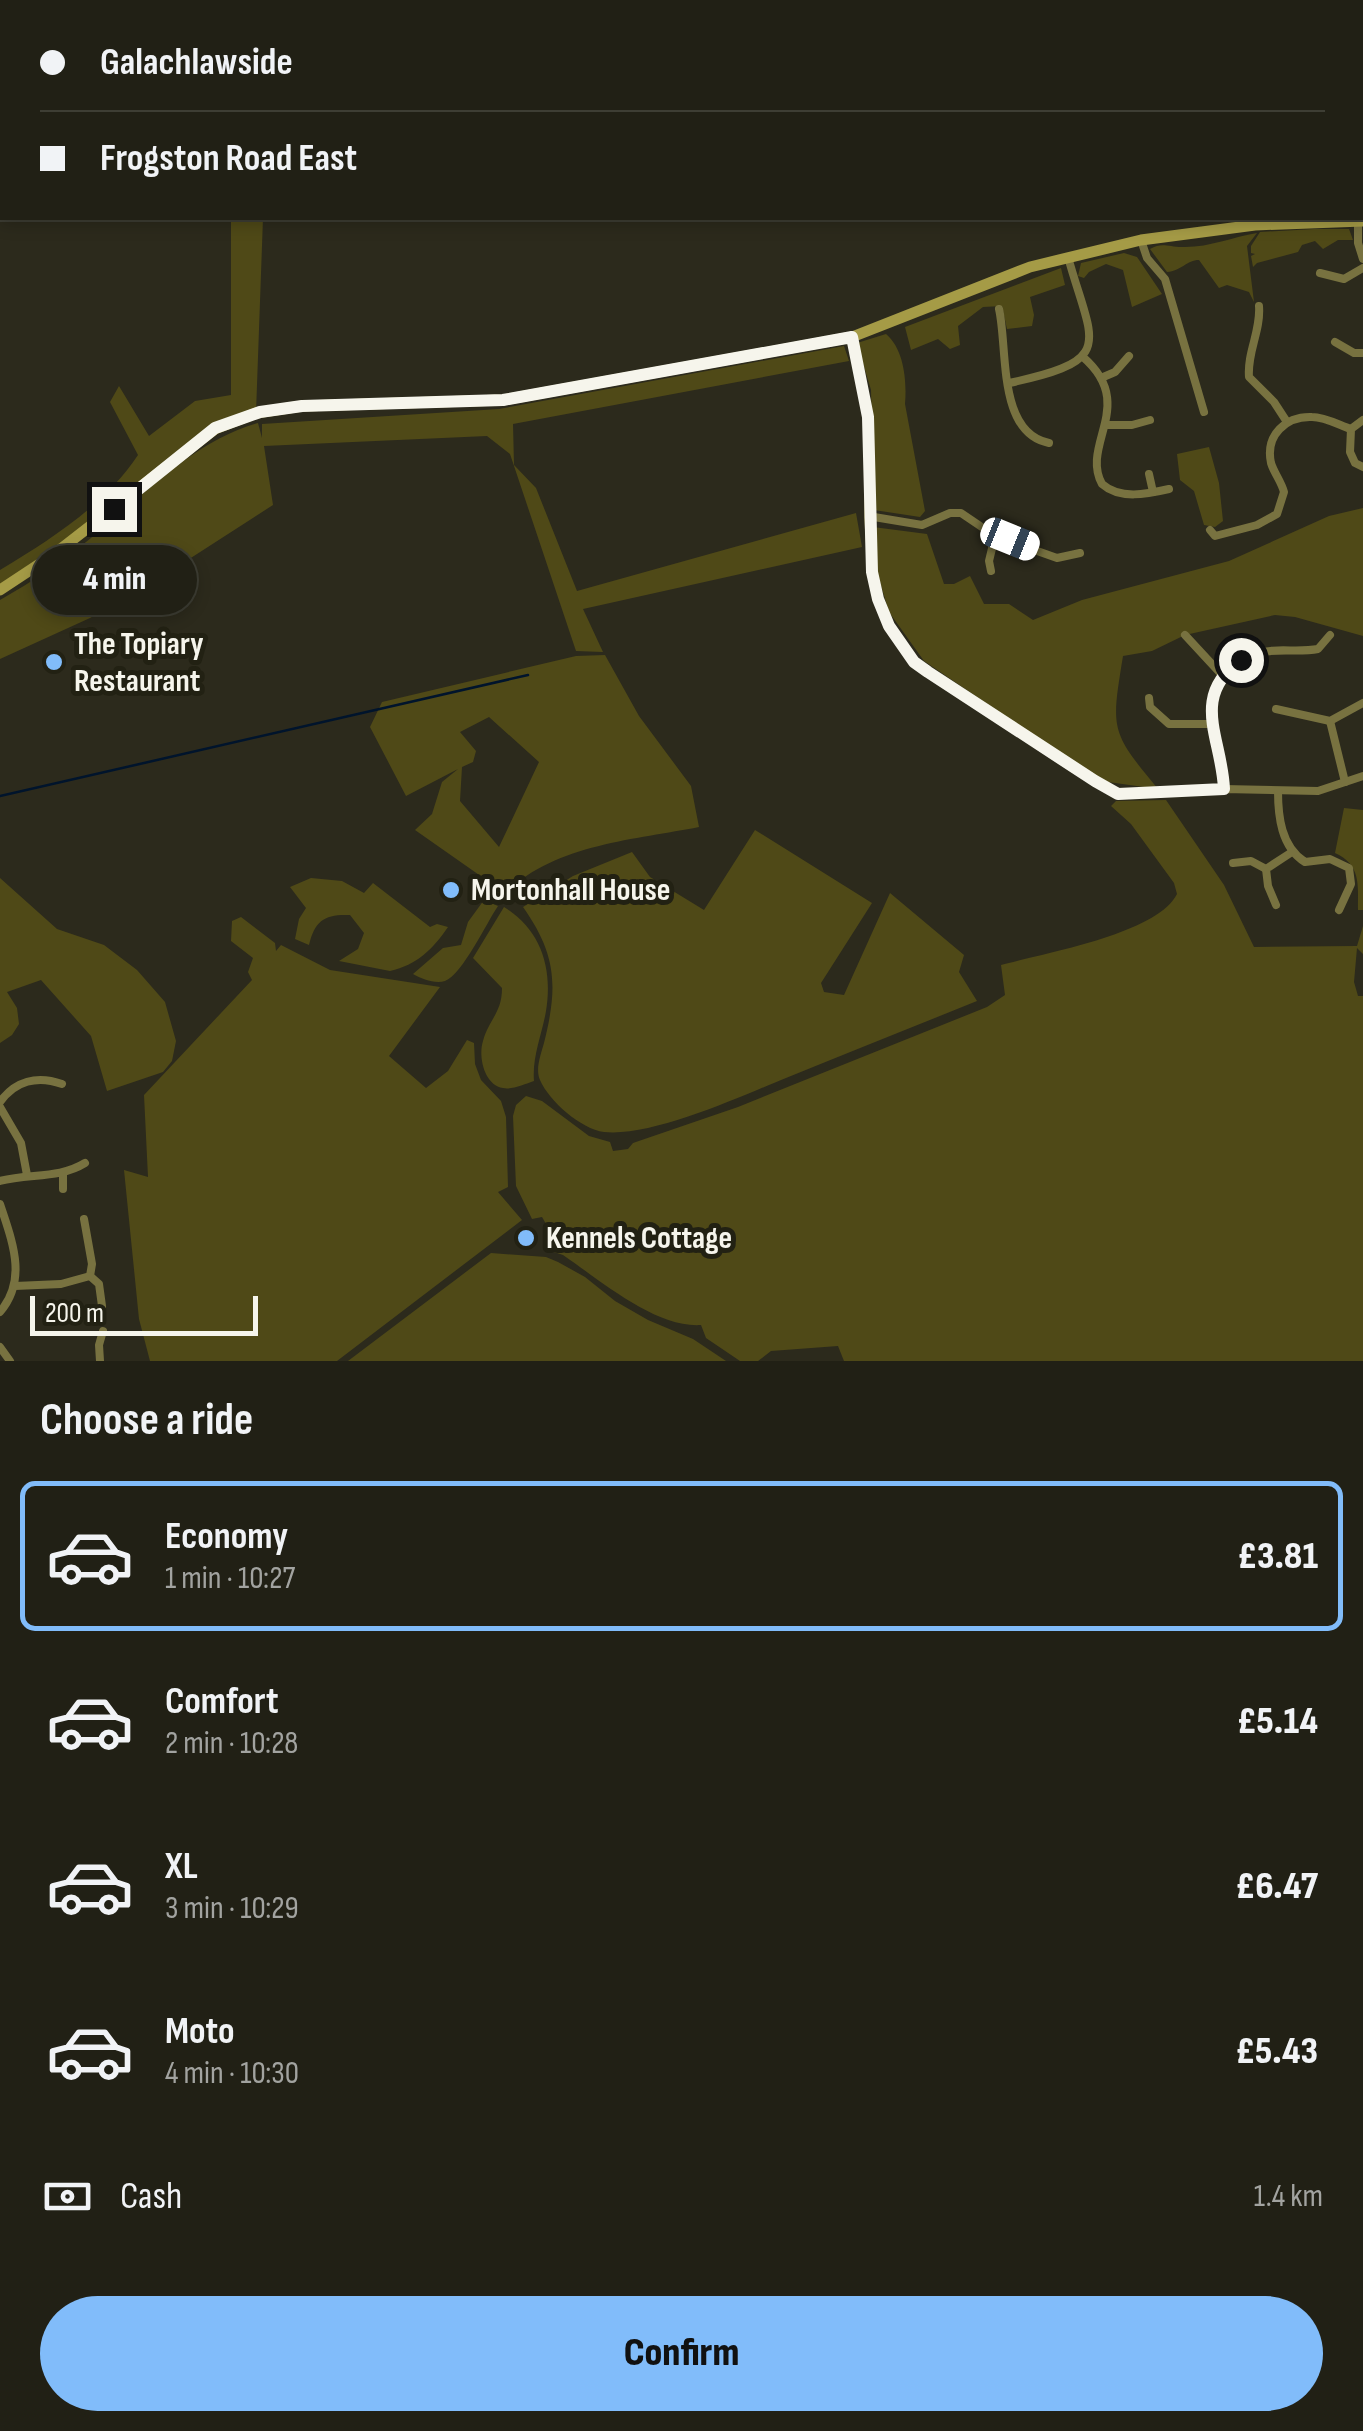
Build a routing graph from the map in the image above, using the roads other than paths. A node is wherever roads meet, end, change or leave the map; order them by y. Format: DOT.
graph roads {
  1 [pos="1361,221"];
  2 [pos="1141,240"];
  3 [pos="1068,256"];
  4 [pos="1363,259"];
  5 [pos="1363,268"];
  6 [pos="1320,274"];
  7 [pos="1259,306"];
  8 [pos="987,320"];
  9 [pos="852,337"];
  10 [pos="1335,342"];
  11 [pos="1363,353"];
  12 [pos="1129,356"];
  13 [pos="1084,357"];
  14 [pos="1102,378"];
  15 [pos="1009,382"];
  16 [pos="1204,412"];
  17 [pos="1144,419"];
  18 [pos="1363,420"];
  19 [pos="1287,422"];
  20 [pos="1107,424"];
  21 [pos="1351,429"];
  22 [pos="1036,440"];
  23 [pos="1049,443"];
  24 [pos="1034,451"];
  25 [pos="1363,468"];
  26 [pos="1149,474"];
  27 [pos="1170,489"];
  28 [pos="1154,492"];
  29 [pos="991,515"];
  30 [pos="868,516"];
  31 [pos="982,526"];
  32 [pos="1210,530"];
  33 [pos="995,536"];
  34 [pos="1080,553"];
  35 [pos="991,571"];
  36 [pos="0,590"];
  37 [pos="1185,635"];
  38 [pos="1330,635"];
  39 [pos="1222,675"];
  40 [pos="1149,698"];
  41 [pos="1363,703"];
  42 [pos="1276,709"];
  43 [pos="1330,722"];
  44 [pos="1211,724"];
  45 [pos="1363,776"];
  46 [pos="1345,782"];
  47 [pos="1224,789"];
  48 [pos="1278,791"];
  49 [pos="1292,852"];
  50 [pos="1233,863"];
  51 [pos="1266,869"];
  52 [pos="1276,904"];
  53 [pos="1339,910"];
  54 [pos="62,1084"];
  55 [pos="0,1104"];
  56 [pos="85,1163"];
  57 [pos="62,1173"];
  58 [pos="27,1174"];
  59 [pos="0,1182"];
  60 [pos="63,1190"];
  61 [pos="0,1204"];
  62 [pos="84,1219"];
  63 [pos="90,1276"];
  64 [pos="15,1286"];
  65 [pos="102,1306"];
  66 [pos="0,1312"];
  67 [pos="102,1331"];
  68 [pos="0,1348"];
  69 [pos="85,1348"];
  70 [pos="99,1349"];
  71 [pos="10,1361"];
  72 [pos="100,1361"];
  1 -- 2 [label="main road"];
  1 -- 4 [label="street"];
  2 -- 3 [label="main road"];
  2 -- 16 [label="street"];
  3 -- 9 [label="main road"];
  3 -- 13 [label="street"];
  5 -- 6 [label="street"];
  7 -- 19 [label="street"];
  8 -- 15 [label="street"];
  9 -- 30 [label="street"];
  9 -- 36 [label="main road"];
  10 -- 11 [label="street"];
  12 -- 14 [label="street"];
  13 -- 14 [label="street"];
  13 -- 15 [label="street"];
  14 -- 20 [label="street"];
  15 -- 22 [label="street"];
  17 -- 20 [label="street"];
  18 -- 21 [label="street"];
  19 -- 21 [label="street"];
  19 -- 32 [label="street"];
  20 -- 28 [label="street"];
  21 -- 25 [label="street"];
  22 -- 23 [label="street"];
  22 -- 24 [label="street"];
  26 -- 28 [label="street"];
  27 -- 28 [label="street"];
  29 -- 31 [label="street"];
  30 -- 31 [label="street"];
  30 -- 47 [label="street"];
  31 -- 33 [label="street"];
  33 -- 34 [label="street"];
  33 -- 35 [label="street"];
  37 -- 39 [label="street"];
  38 -- 39 [label="street"];
  39 -- 44 [label="street"];
  40 -- 44 [label="street"];
  41 -- 43 [label="street"];
  42 -- 43 [label="street"];
  43 -- 46 [label="street"];
  44 -- 47 [label="street"];
  45 -- 46 [label="street"];
  46 -- 48 [label="street"];
  47 -- 48 [label="street"];
  48 -- 49 [label="street"];
  49 -- 51 [label="street"];
  49 -- 53 [label="street"];
  50 -- 51 [label="street"];
  51 -- 52 [label="street"];
  54 -- 55 [label="street"];
  55 -- 58 [label="street"];
  56 -- 57 [label="street"];
  57 -- 58 [label="street"];
  57 -- 60 [label="street"];
  58 -- 59 [label="street"];
  61 -- 64 [label="street"];
  62 -- 63 [label="street"];
  63 -- 64 [label="street"];
  63 -- 65 [label="street"];
  64 -- 66 [label="street"];
  67 -- 70 [label="street"];
  68 -- 71 [label="street"];
  69 -- 70 [label="street"];
  70 -- 72 [label="street"];
}
